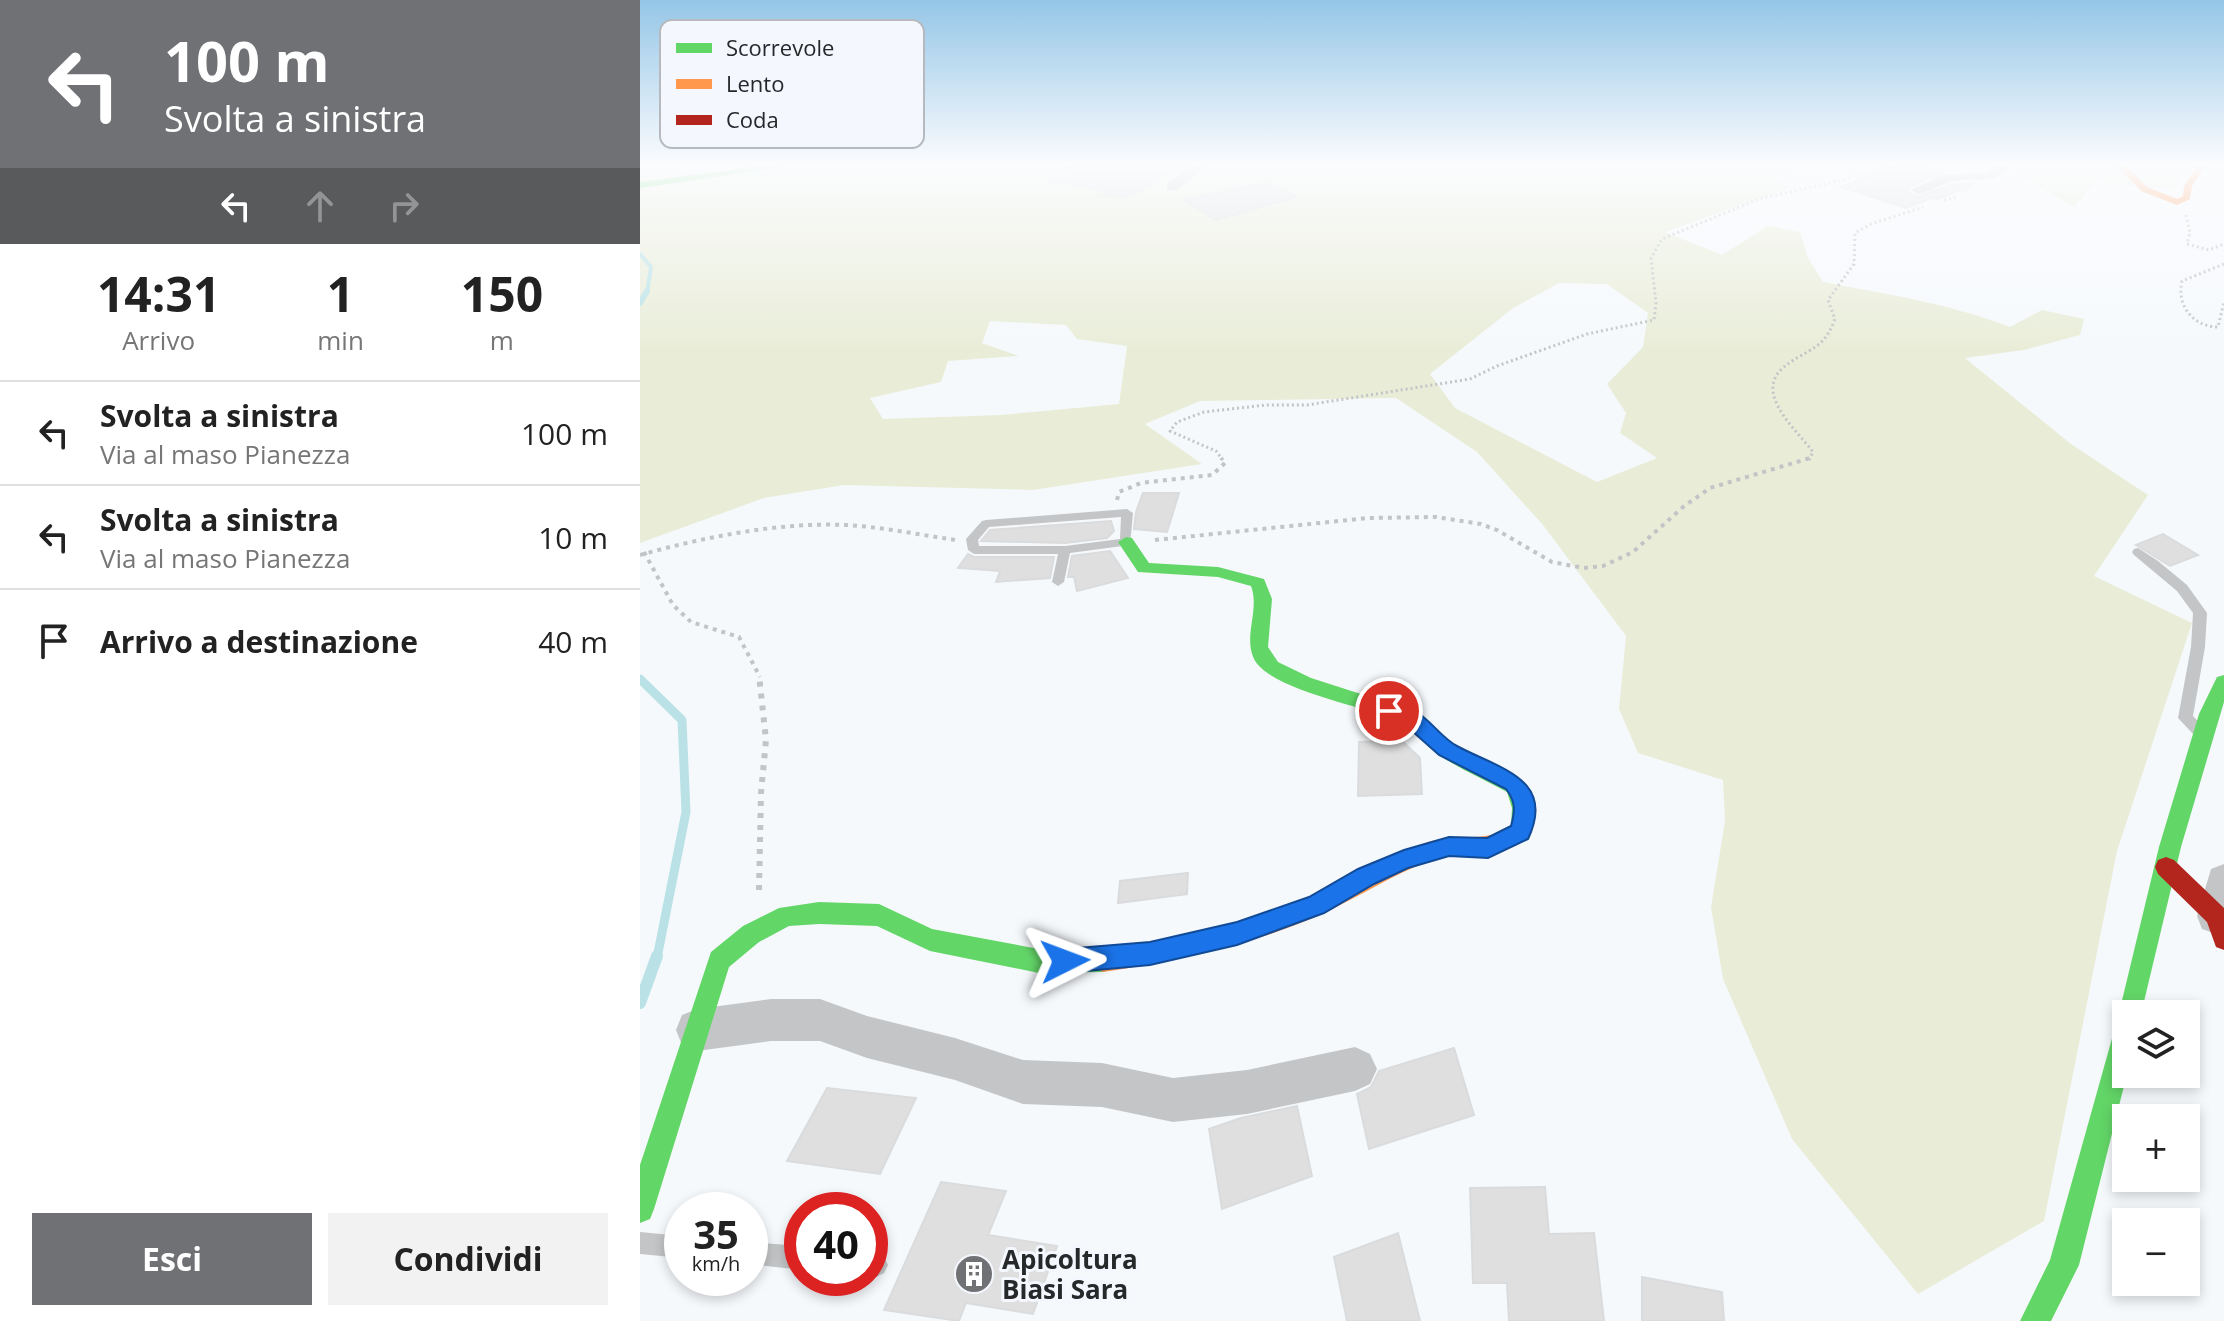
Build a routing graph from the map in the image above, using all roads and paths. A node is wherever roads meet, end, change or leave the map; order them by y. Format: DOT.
graph roads {
  1 [pos="1696,226"];
  2 [pos="1867,226"];
  3 [pos="2189,226"];
  4 [pos="2224,244"];
  5 [pos="2224,264"];
  6 [pos="2224,302"];
  7 [pos="1114,513"];
  8 [pos="1126,542"];
  9 [pos="973,543"];
  10 [pos="1065,550"];
  11 [pos="2138,552"];
  12 [pos="642,554"];
  13 [pos="1058,582"];
  14 [pos="2224,682"];
  15 [pos="2203,735"];
  16 [pos="2166,867"];
  17 [pos="2221,912"];
  18 [pos="751,934"];
  19 [pos="2133,1000"];
  20 [pos="697,1030"];
  21 [pos="1355,1069"];
  22 [pos="2112,1080"];
  23 [pos="640,1209"];
  24 [pos="640,1243"];
  25 [pos="664,1245"];
  26 [pos="2035,1321"];
  1 -- 7 [label="path"];
  2 -- 8 [label="path"];
  3 -- 4 [label="path"];
  5 -- 6 [label="path"];
  7 -- 8 [label="lane"];
  7 -- 9 [label="lane"];
  8 -- 10 [label="lane"];
  8 -- 18 [label="street"];
  9 -- 10 [label="lane"];
  9 -- 12 [label="path"];
  10 -- 13 [label="lane"];
  11 -- 15 [label="lane"];
  12 -- 18 [label="path"];
  14 -- 15 [label="street"];
  15 -- 16 [label="street"];
  16 -- 17 [label="street"];
  16 -- 19 [label="street"];
  18 -- 20 [label="street"];
  20 -- 21 [label="street"];
  20 -- 23 [label="street"];
  22 -- 26 [label="street"];
  24 -- 25 [label="lane"];
}
